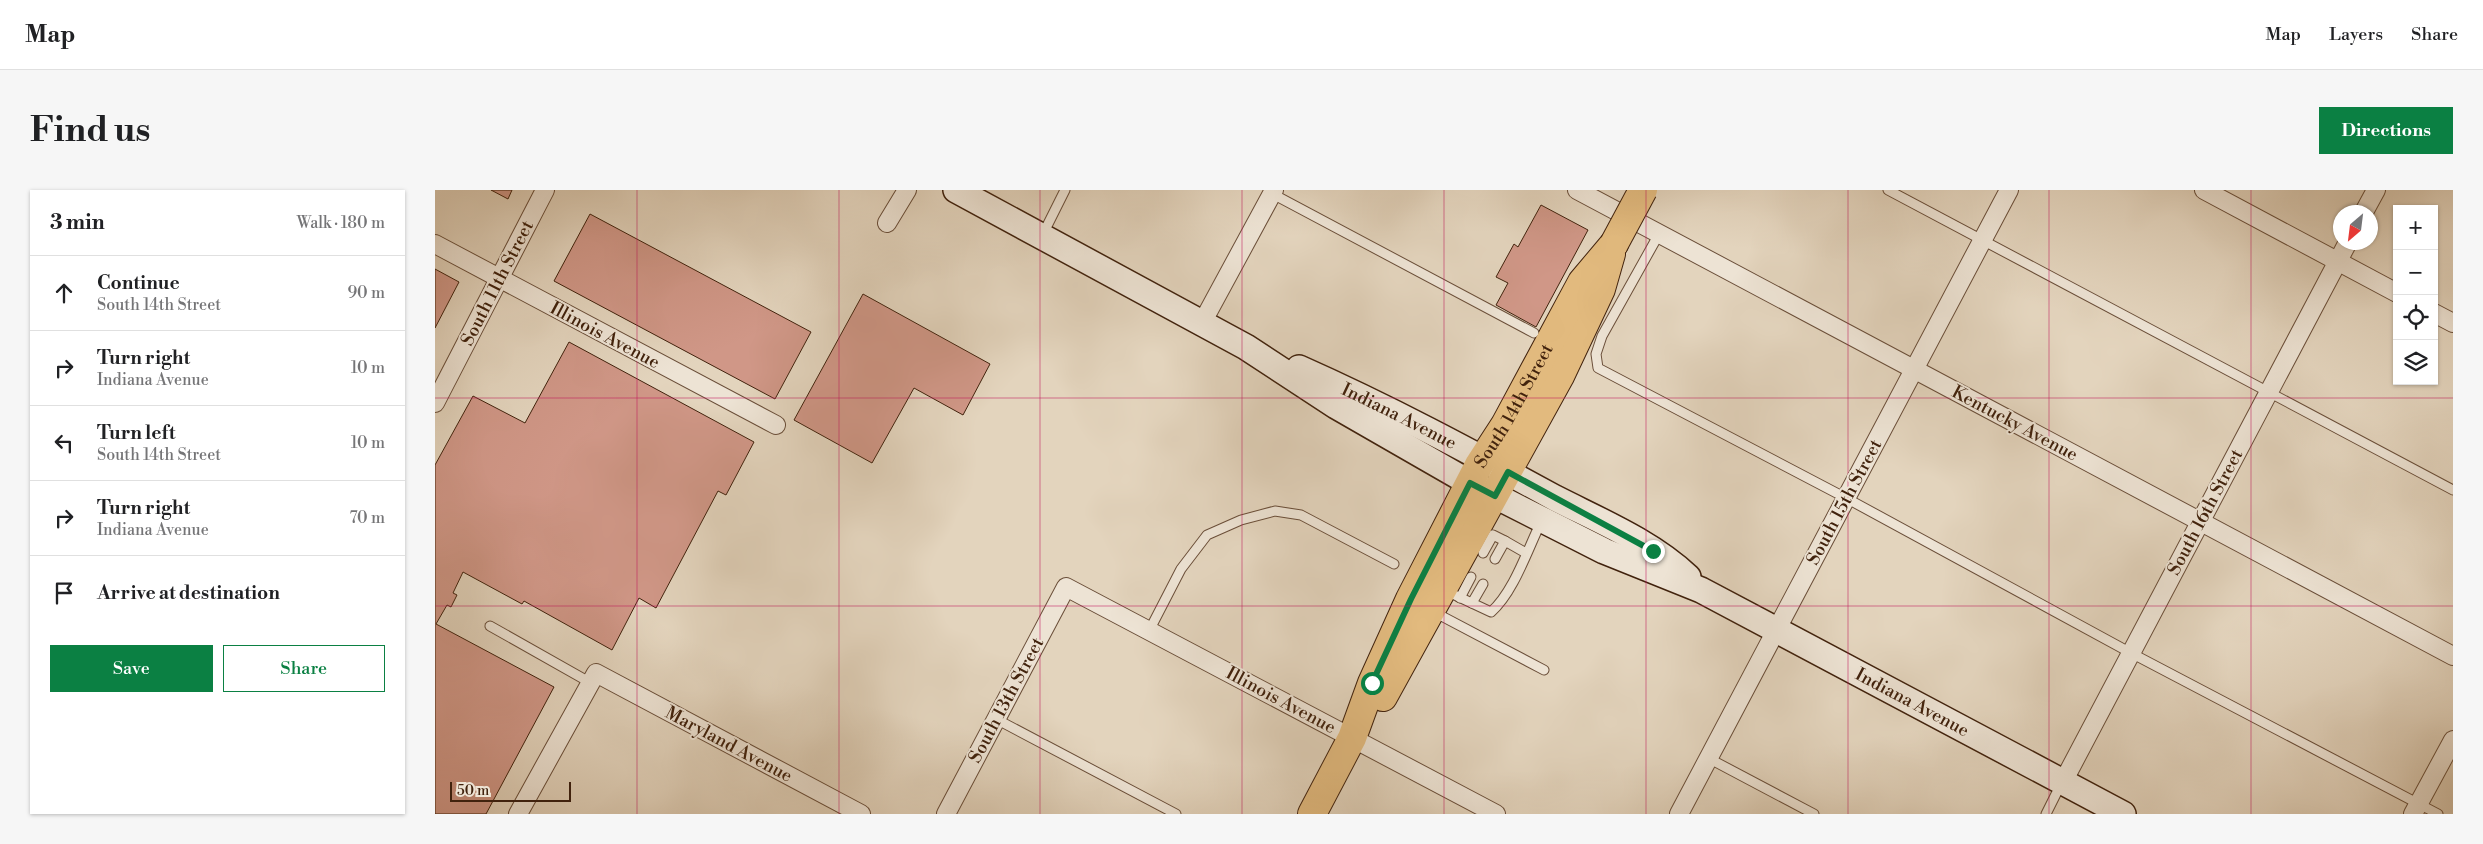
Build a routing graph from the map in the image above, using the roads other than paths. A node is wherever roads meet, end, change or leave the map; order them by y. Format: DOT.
graph roads {
  1 [pos="545,190"];
  2 [pos="907,190"];
  3 [pos="956,190"];
  4 [pos="1065,190"];
  5 [pos="1577,190"];
  6 [pos="1643,190"];
  7 [pos="1888,190"];
  8 [pos="2009,190"];
  9 [pos="2203,190"];
  10 [pos="2376,190"];
  11 [pos="1270,191"];
  12 [pos="2368,205"];
  13 [pos="887,223"];
  14 [pos="1659,234"];
  15 [pos="1042,236"];
  16 [pos="1983,240"];
  17 [pos="435,244"];
  18 [pos="2344,250"];
  19 [pos="2338,262"];
  20 [pos="500,279"];
  21 [pos="2393,291"];
  22 [pos="2438,315"];
  23 [pos="1202,323"];
  24 [pos="2453,323"];
  25 [pos="1534,333"];
  26 [pos="1245,347"];
  27 [pos="1914,369"];
  28 [pos="2268,392"];
  29 [pos="435,403"];
  30 [pos="776,425"];
  31 [pos="1516,431"];
  32 [pos="1484,458"];
  33 [pos="1508,472"];
  34 [pos="1470,483"];
  35 [pos="2453,490"];
  36 [pos="1495,496"];
  37 [pos="1846,498"];
  38 [pos="1542,520"];
  39 [pos="2200,522"];
  40 [pos="1505,541"];
  41 [pos="1483,552"];
  42 [pos="1526,553"];
  43 [pos="1495,559"];
  44 [pos="1395,564"];
  45 [pos="1471,577"];
  46 [pos="1483,584"];
  47 [pos="1066,587"];
  48 [pos="1701,590"];
  49 [pos="1445,599"];
  50 [pos="1473,603"];
  51 [pos="490,626"];
  52 [pos="1776,630"];
  53 [pos="1149,631"];
  54 [pos="2131,653"];
  55 [pos="2453,656"];
  56 [pos="1544,670"];
  57 [pos="593,678"];
  58 [pos="996,719"];
  59 [pos="1352,738"];
  60 [pos="2453,740"];
  61 [pos="1708,758"];
  62 [pos="2063,782"];
  63 [pos="2416,809"];
  64 [pos="519,814"];
  65 [pos="861,814"];
  66 [pos="946,814"];
  67 [pos="1176,814"];
  68 [pos="1312,814"];
  69 [pos="1495,814"];
  70 [pos="1679,814"];
  71 [pos="1814,814"];
  72 [pos="2046,814"];
  73 [pos="2123,814"];
  74 [pos="2438,814"];
  1 -- 20 [label="street, South 11th Street"];
  2 -- 13 [label="street"];
  3 -- 15 [label="main road, Indiana Avenue"];
  4 -- 15 [label="lane"];
  5 -- 14 [label="street, Kentucky Avenue"];
  6 -- 31 [label="main road, South 14th Street, bridge"];
  7 -- 16 [label="lane"];
  8 -- 16 [label="street, South 15th Street"];
  9 -- 19 [label="street"];
  10 -- 12 [label="street"];
  11 -- 23 [label="street"];
  11 -- 25 [label="lane"];
  14 -- 27 [label="street, Kentucky Avenue"];
  14 -- 37 [label="lane"];
  15 -- 23 [label="main road, Indiana Avenue"];
  16 -- 27 [label="street, South 15th Street"];
  16 -- 28 [label="lane"];
  17 -- 20 [label="street, Illinois Avenue"];
  18 -- 19 [label="street, South 16th Street"];
  19 -- 21 [label="street"];
  19 -- 28 [label="street, South 16th Street"];
  20 -- 29 [label="street, South 11th Street"];
  20 -- 30 [label="street, Illinois Avenue"];
  22 -- 24 [label="street"];
  23 -- 26 [label="main road, Indiana Avenue"];
  26 -- 32 [label="main road, Indiana Avenue"];
  26 -- 34 [label="main road, Indiana Avenue"];
  27 -- 37 [label="street, South 15th Street"];
  27 -- 39 [label="street, Kentucky Avenue"];
  28 -- 35 [label="lane"];
  28 -- 39 [label="street, South 16th Street"];
  31 -- 32 [label="main road, South 14th Street"];
  31 -- 33 [label="main road, South 14th Street"];
  32 -- 33 [label="main road, Indiana Avenue"];
  32 -- 34 [label="main road, South 14th Street"];
  33 -- 36 [label="main road, South 14th Street"];
  33 -- 48 [label="main road, Indiana Avenue"];
  34 -- 36 [label="main road, Indiana Avenue"];
  34 -- 59 [label="main road, South 14th Street"];
  36 -- 38 [label="main road, Indiana Avenue"];
  36 -- 49 [label="main road, South 14th Street"];
  37 -- 52 [label="street, South 15th Street"];
  37 -- 54 [label="lane"];
  38 -- 42 [label="lane"];
  38 -- 48 [label="main road, Indiana Avenue"];
  39 -- 54 [label="street, South 16th Street"];
  39 -- 55 [label="street, Kentucky Avenue"];
  40 -- 41 [label="lane"];
  40 -- 42 [label="lane"];
  40 -- 43 [label="lane"];
  42 -- 50 [label="lane"];
  44 -- 53 [label="lane"];
  45 -- 49 [label="lane"];
  46 -- 50 [label="lane"];
  47 -- 53 [label="street, Illinois Avenue"];
  47 -- 58 [label="street, South 13th Street"];
  48 -- 52 [label="main road, Indiana Avenue"];
  49 -- 50 [label="lane"];
  49 -- 56 [label="lane"];
  49 -- 59 [label="main road, South 14th Street"];
  51 -- 57 [label="lane"];
  52 -- 61 [label="street, South 15th Street"];
  52 -- 62 [label="main road, Indiana Avenue"];
  53 -- 59 [label="street, Illinois Avenue"];
  54 -- 62 [label="street, South 16th Street"];
  54 -- 63 [label="lane"];
  57 -- 64 [label="street"];
  57 -- 65 [label="street, Maryland Avenue"];
  58 -- 66 [label="street, South 13th Street"];
  58 -- 67 [label="lane"];
  59 -- 68 [label="main road, South 14th Street"];
  59 -- 69 [label="street, Illinois Avenue"];
  60 -- 63 [label="street"];
  61 -- 70 [label="street, South 15th Street"];
  61 -- 71 [label="lane"];
  62 -- 72 [label="lane"];
  62 -- 73 [label="main road, Indiana Avenue"];
  63 -- 74 [label="lane"];
}
